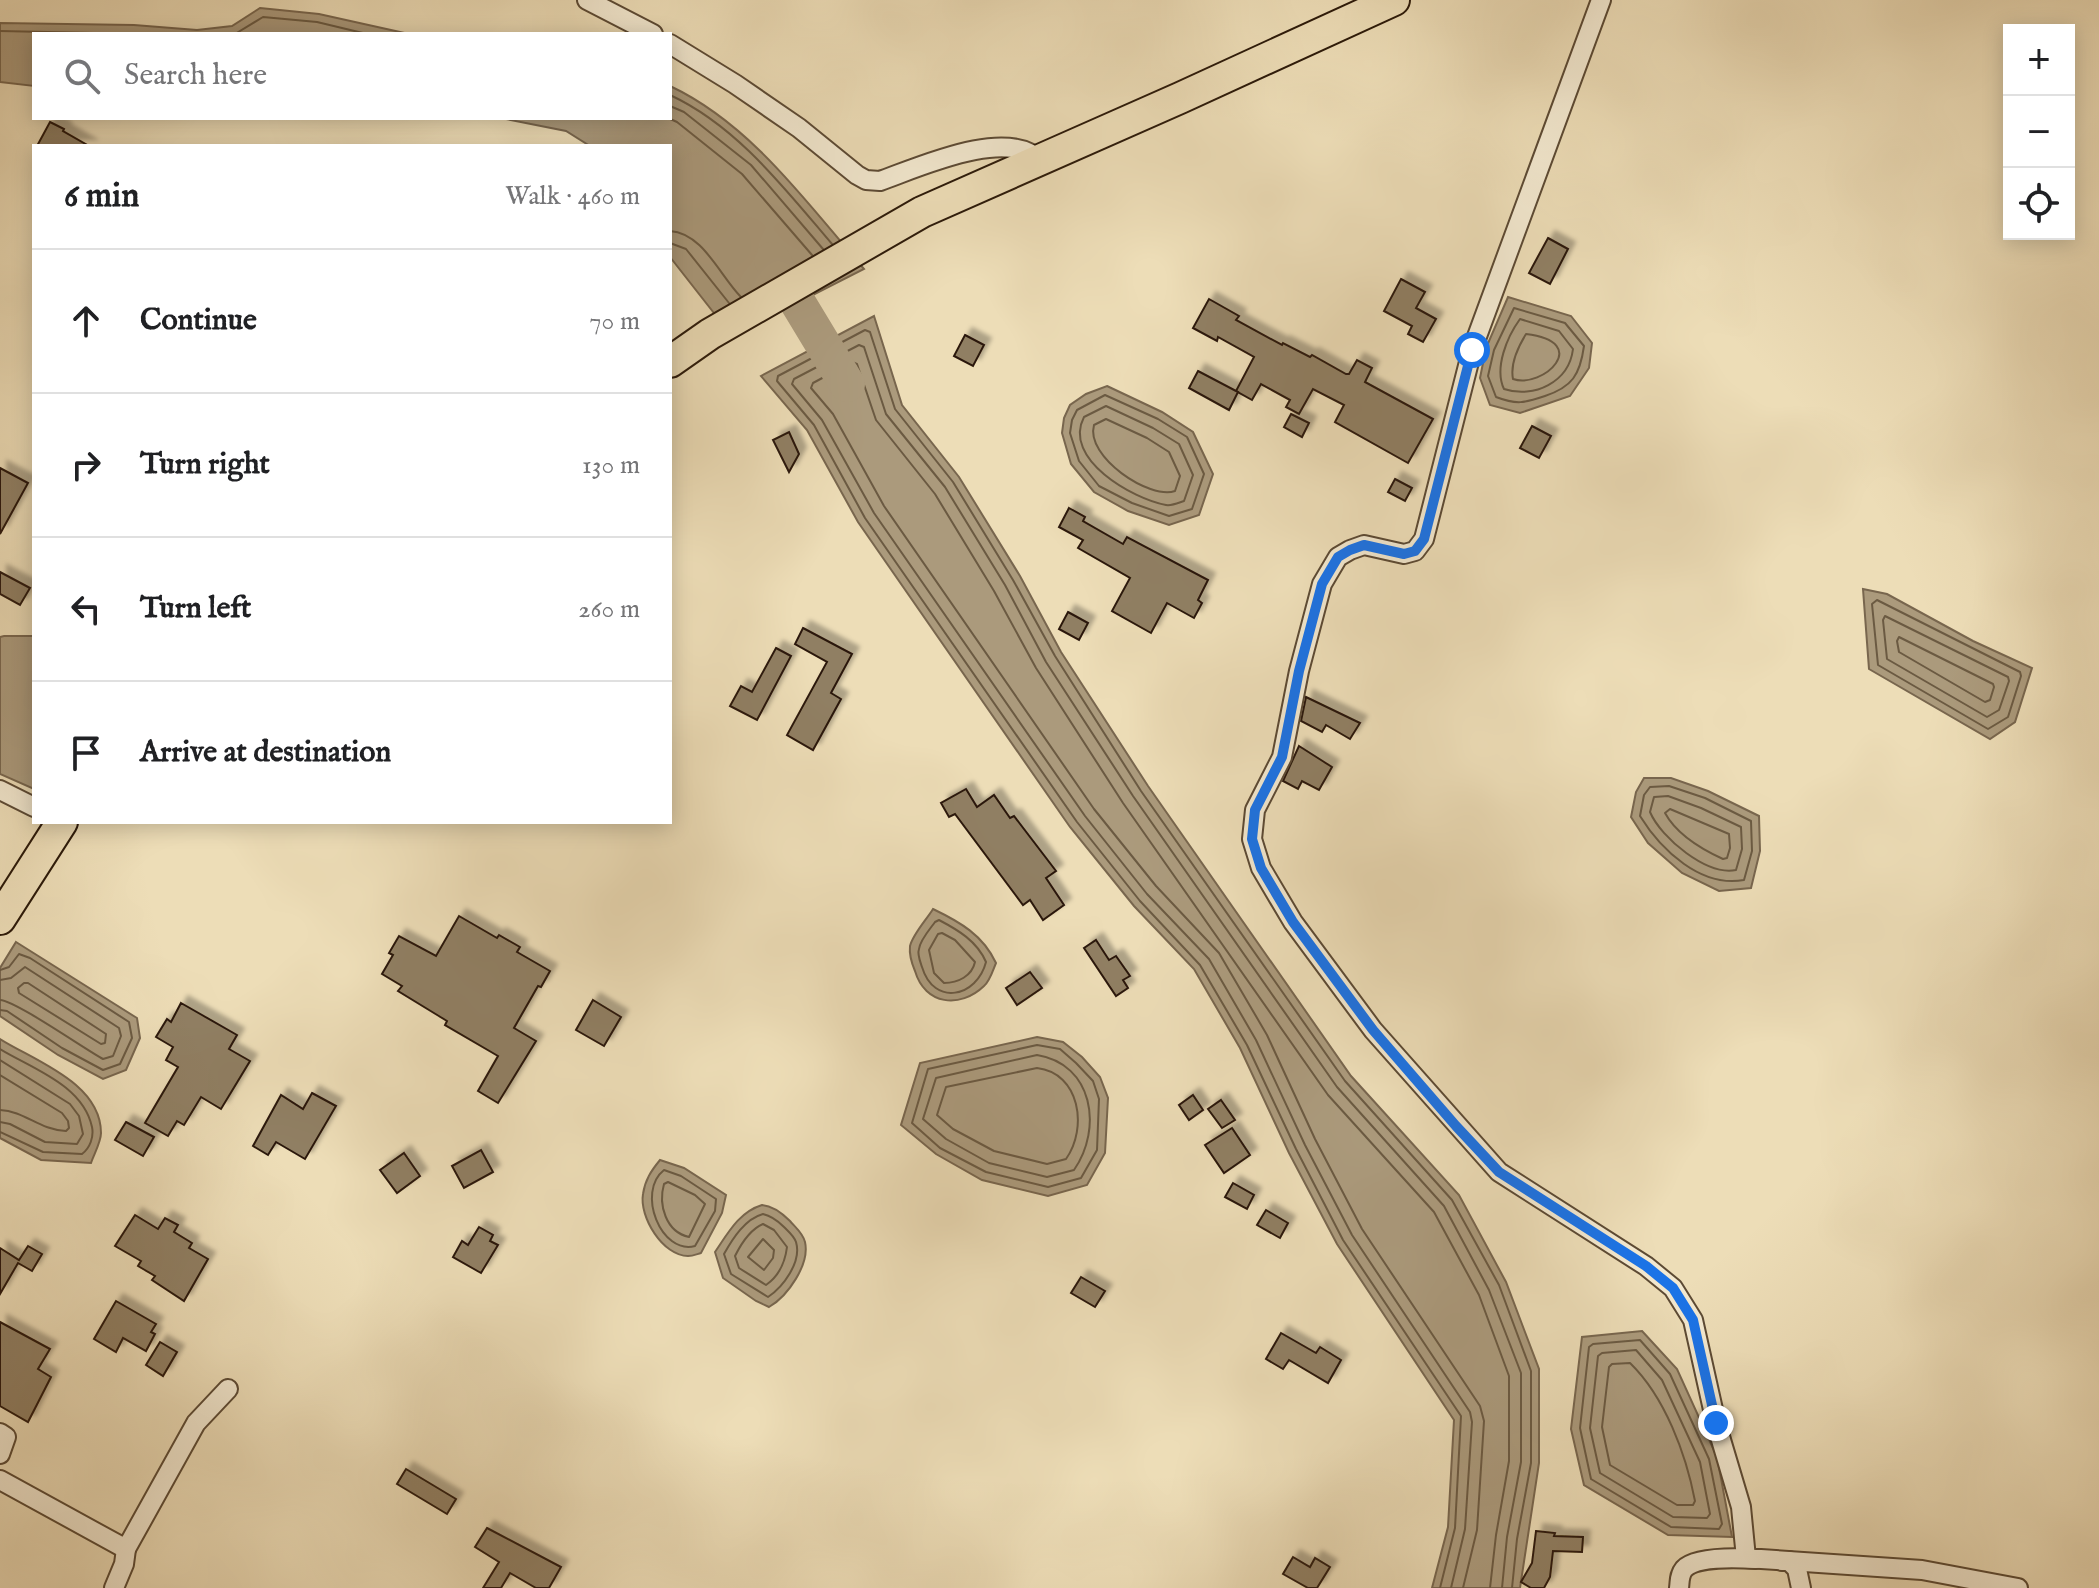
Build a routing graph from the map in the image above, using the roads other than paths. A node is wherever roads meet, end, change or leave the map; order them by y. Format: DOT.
graph roads {
  1 [pos="587,0"];
  2 [pos="1394,0"];
  3 [pos="1601,0"];
  4 [pos="649,32"];
  5 [pos="672,45"];
  6 [pos="1040,161"];
  7 [pos="672,361"];
  8 [pos="0,790"];
  9 [pos="32,806"];
  10 [pos="61,824"];
  11 [pos="0,919"];
  12 [pos="228,1389"];
  13 [pos="0,1433"];
  14 [pos="0,1454"];
  15 [pos="0,1480"];
  16 [pos="126,1549"];
  17 [pos="1746,1558"];
  18 [pos="114,1588"];
  19 [pos="1679,1588"];
  20 [pos="1801,1588"];
  21 [pos="2018,1588"];
  1 -- 4 [label="street"];
  2 -- 6 [label="main road"];
  3 -- 17 [label="street"];
  5 -- 6 [label="street"];
  6 -- 7 [label="main road"];
  8 -- 9 [label="street"];
  10 -- 11 [label="main road"];
  12 -- 16 [label="street"];
  13 -- 14 [label="street"];
  15 -- 16 [label="street"];
  16 -- 18 [label="street"];
  17 -- 19 [label="street"];
  17 -- 20 [label="street"];
  17 -- 21 [label="street"];
}
